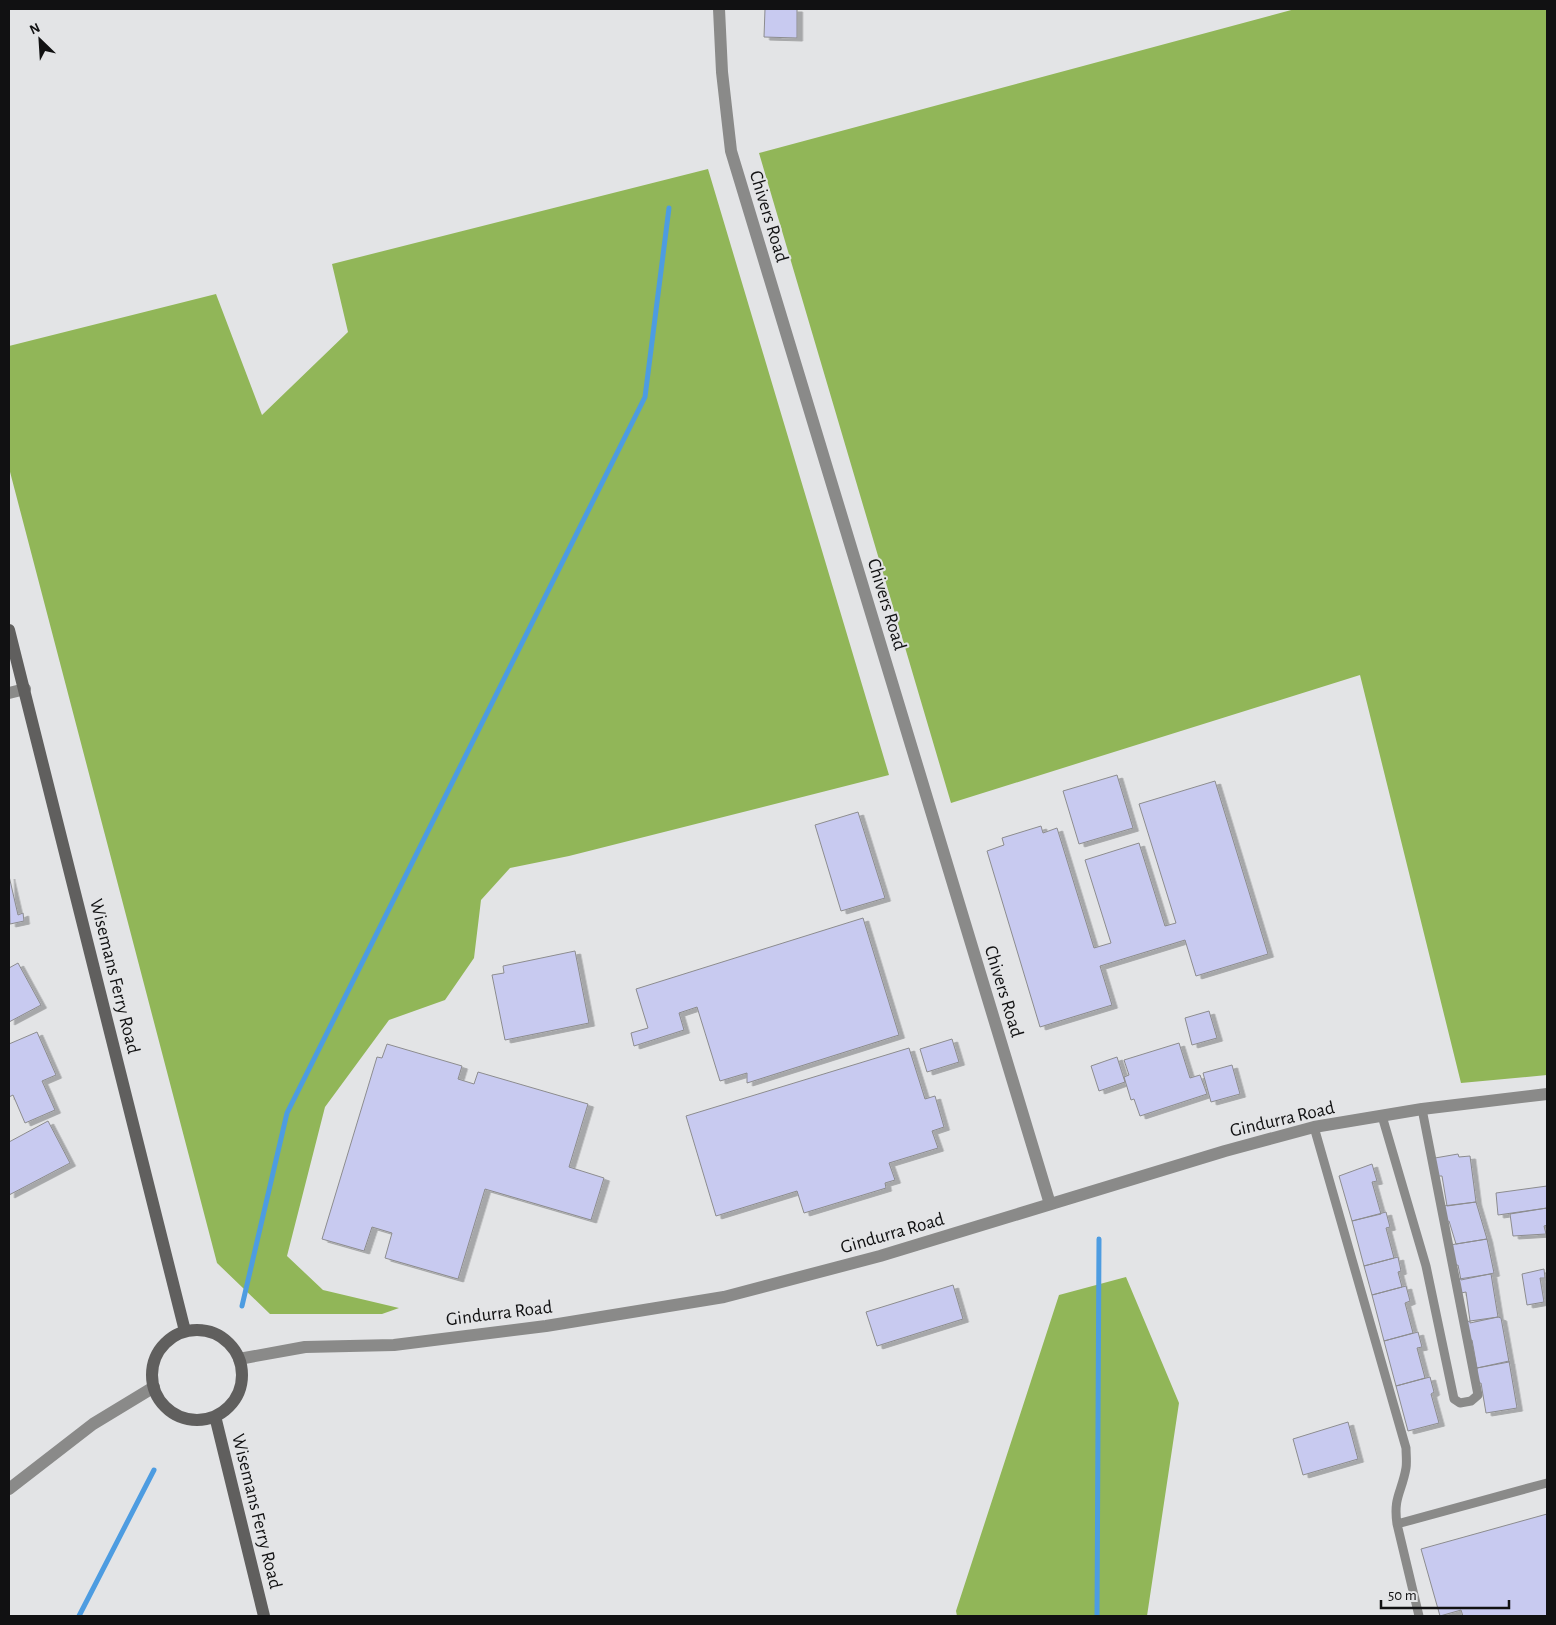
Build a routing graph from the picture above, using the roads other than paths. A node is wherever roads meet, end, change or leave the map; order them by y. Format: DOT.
graph roads {
  1 [pos="719,9"];
  2 [pos="9,630"];
  3 [pos="25,689"];
  4 [pos="9,693"];
  5 [pos="1547,1094"];
  6 [pos="1422,1109"];
  7 [pos="1382,1116"];
  8 [pos="1314,1128"];
  9 [pos="1050,1204"];
  10 [pos="185,1331"];
  11 [pos="239,1359"];
  12 [pos="154,1387"];
  13 [pos="215,1416"];
  14 [pos="1547,1483"];
  15 [pos="9,1489"];
  16 [pos="1397,1524"];
  17 [pos="264,1616"];
  18 [pos="1418,1616"];
  1 -- 9 [label="street, Chivers Road"];
  2 -- 3 [label="main road, Wisemans Ferry Road"];
  3 -- 4 [label="street"];
  3 -- 10 [label="main road, Wisemans Ferry Road"];
  5 -- 6 [label="street, Gindurra Road"];
  6 -- 7 [label="street, Gindurra Road"];
  6 -- 7 [label="lane"];
  7 -- 8 [label="street, Gindurra Road"];
  8 -- 9 [label="street, Gindurra Road"];
  8 -- 16 [label="lane"];
  9 -- 11 [label="street, Gindurra Road"];
  10 -- 11 [label="main road"];
  10 -- 12 [label="main road"];
  11 -- 13 [label="main road"];
  12 -- 13 [label="main road"];
  12 -- 15 [label="street"];
  13 -- 17 [label="main road, Wisemans Ferry Road"];
  14 -- 16 [label="lane"];
  16 -- 18 [label="lane"];
}
